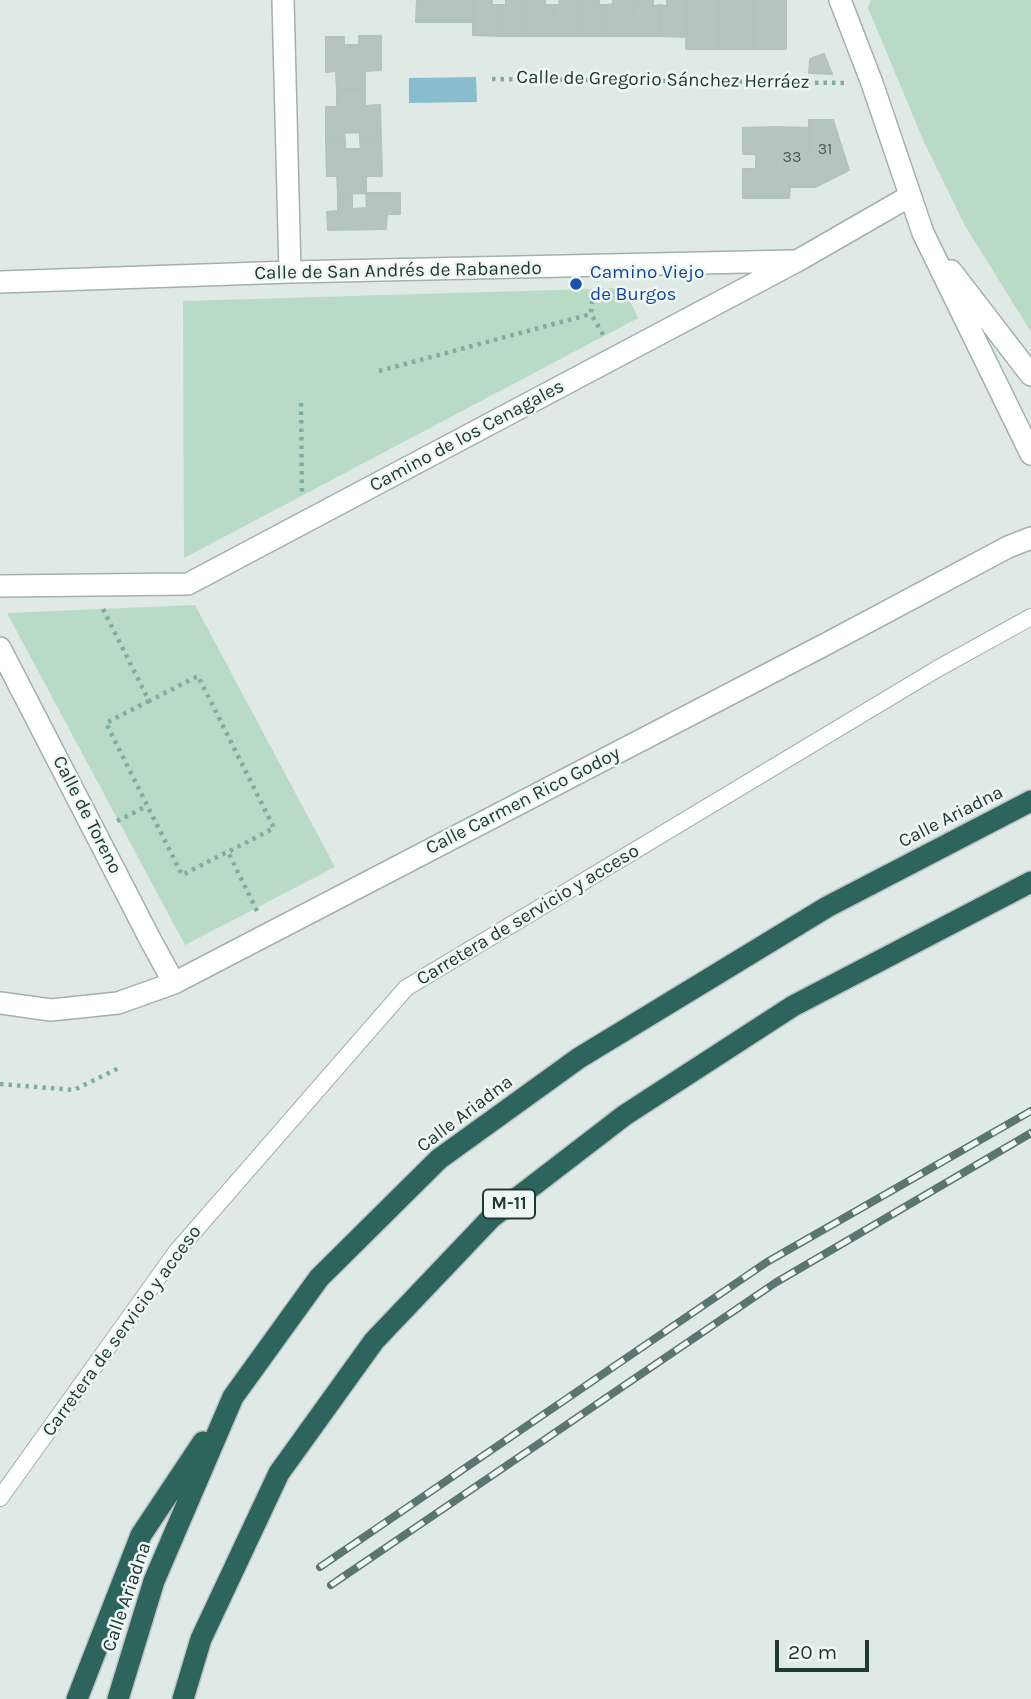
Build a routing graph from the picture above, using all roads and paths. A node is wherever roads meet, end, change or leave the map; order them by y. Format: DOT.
graph roads {
  1 [pos="283,0"];
  2 [pos="841,1"];
  3 [pos="492,79"];
  4 [pos="835,82"];
  5 [pos="909,196"];
  6 [pos="923,233"];
  7 [pos="797,261"];
  8 [pos="289,272"];
  9 [pos="0,282"];
  10 [pos="593,284"];
  11 [pos="591,314"];
  12 [pos="608,342"];
  13 [pos="379,371"];
  14 [pos="1031,375"];
  15 [pos="301,403"];
  16 [pos="1031,454"];
  17 [pos="302,500"];
  18 [pos="1031,538"];
  19 [pos="92,585"];
  20 [pos="0,586"];
  21 [pos="1031,617"];
  22 [pos="0,648"];
  23 [pos="149,701"];
  24 [pos="1031,801"];
  25 [pos="147,806"];
  26 [pos="96,832"];
  27 [pos="228,852"];
  28 [pos="1031,881"];
  29 [pos="268,934"];
  30 [pos="174,983"];
  31 [pos="0,1003"];
  32 [pos="119,1068"];
  33 [pos="0,1084"];
  34 [pos="233,1397"];
  35 [pos="0,1498"];
  36 [pos="77,1699"];
  37 [pos="118,1699"];
  38 [pos="183,1699"];
  1 -- 8 [label="street"];
  2 -- 5 [label="street"];
  3 -- 4 [label="path, Calle de Gregorio Sánchez Herráez"];
  5 -- 6 [label="street"];
  5 -- 7 [label="street, Camino de los Cenagales"];
  6 -- 14 [label="street"];
  6 -- 16 [label="street"];
  7 -- 8 [label="street, Calle de San Andrés de Rabanedo"];
  7 -- 19 [label="street, Camino de los Cenagales"];
  8 -- 9 [label="street, Calle de San Andrés de Rabanedo"];
  10 -- 11 [label="path"];
  11 -- 12 [label="path"];
  11 -- 13 [label="path"];
  15 -- 17 [label="path"];
  18 -- 29 [label="street, Calle Carmen Rico Godoy"];
  19 -- 20 [label="street, Camino de los Cenagales"];
  19 -- 23 [label="path"];
  21 -- 35 [label="lane, Carretera de servicio y acceso"];
  22 -- 26 [label="street, Calle de Toreno"];
  23 -- 25 [label="path"];
  23 -- 27 [label="path"];
  24 -- 34 [label="highway, Calle Ariadna"];
  25 -- 26 [label="path"];
  25 -- 27 [label="path"];
  26 -- 30 [label="street, Calle de Toreno"];
  27 -- 29 [label="path"];
  28 -- 38 [label="highway, M-11"];
  29 -- 30 [label="street, Calle Carmen Rico Godoy"];
  30 -- 31 [label="street, Calle Carmen Rico Godoy"];
  32 -- 33 [label="path"];
  34 -- 36 [label="highway"];
  34 -- 37 [label="highway, Calle Ariadna"];
}
